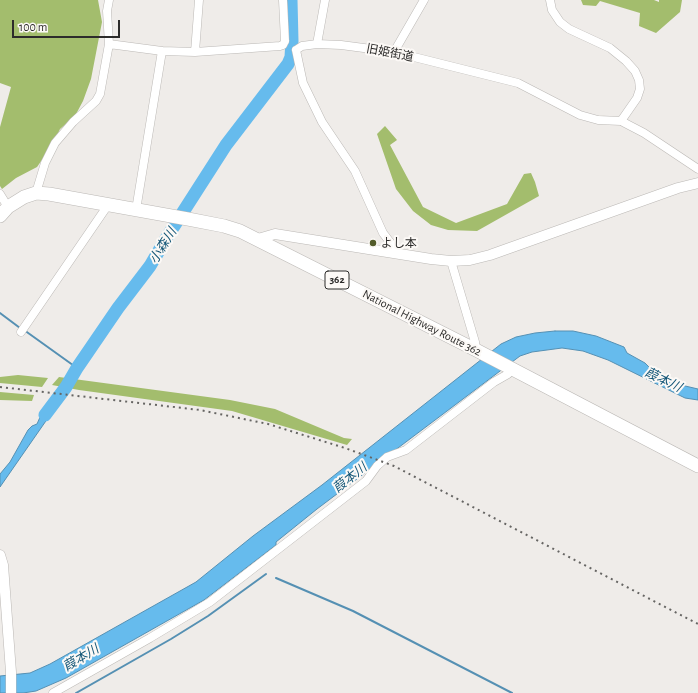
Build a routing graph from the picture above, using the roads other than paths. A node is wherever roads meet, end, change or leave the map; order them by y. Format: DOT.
graph roads {
  1 [pos="108,0"];
  2 [pos="199,0"];
  3 [pos="283,0"];
  4 [pos="325,0"];
  5 [pos="424,0"];
  6 [pos="550,0"];
  7 [pos="284,41"];
  8 [pos="109,44"];
  9 [pos="317,44"];
  10 [pos="296,50"];
  11 [pos="162,51"];
  12 [pos="195,52"];
  13 [pos="394,52"];
  14 [pos="621,121"];
  15 [pos="698,170"];
  16 [pos="698,183"];
  17 [pos="36,193"];
  18 [pos="0,194"];
  19 [pos="108,204"];
  20 [pos="136,210"];
  21 [pos="4,211"];
  22 [pos="258,239"];
  23 [pos="399,254"];
  24 [pos="451,261"];
  25 [pos="23,329"];
  26 [pos="478,351"];
  27 [pos="511,369"];
  28 [pos="698,466"];
  29 [pos="0,555"];
  30 [pos="11,693"];
  31 [pos="53,693"];
  1 -- 8 [label="street"];
  2 -- 12 [label="street"];
  3 -- 7 [label="street"];
  4 -- 9 [label="street"];
  5 -- 13 [label="street"];
  6 -- 14 [label="street"];
  7 -- 10 [label="street"];
  7 -- 12 [label="street"];
  8 -- 11 [label="street"];
  8 -- 17 [label="street"];
  9 -- 10 [label="street, 旧姫街道"];
  9 -- 13 [label="street, 旧姫街道"];
  10 -- 23 [label="street"];
  11 -- 12 [label="street"];
  11 -- 20 [label="street"];
  13 -- 14 [label="street, 旧姫街道"];
  14 -- 15 [label="street, 旧姫街道"];
  16 -- 24 [label="street"];
  17 -- 19 [label="highway, National Highway Route 362 / 362"];
  17 -- 21 [label="highway, National Highway Route 362 / 362"];
  18 -- 21 [label="street"];
  19 -- 20 [label="highway, National Highway Route 362 / 362"];
  19 -- 25 [label="street"];
  20 -- 22 [label="highway, National Highway Route 362 / 362"];
  22 -- 23 [label="street"];
  22 -- 26 [label="highway, National Highway Route 362 / 362"];
  23 -- 24 [label="street"];
  24 -- 26 [label="street"];
  26 -- 27 [label="highway, National Highway Route 362 / 362"];
  27 -- 28 [label="highway, National Highway Route 362 / 362"];
  27 -- 31 [label="street"];
  29 -- 30 [label="street"];
}
